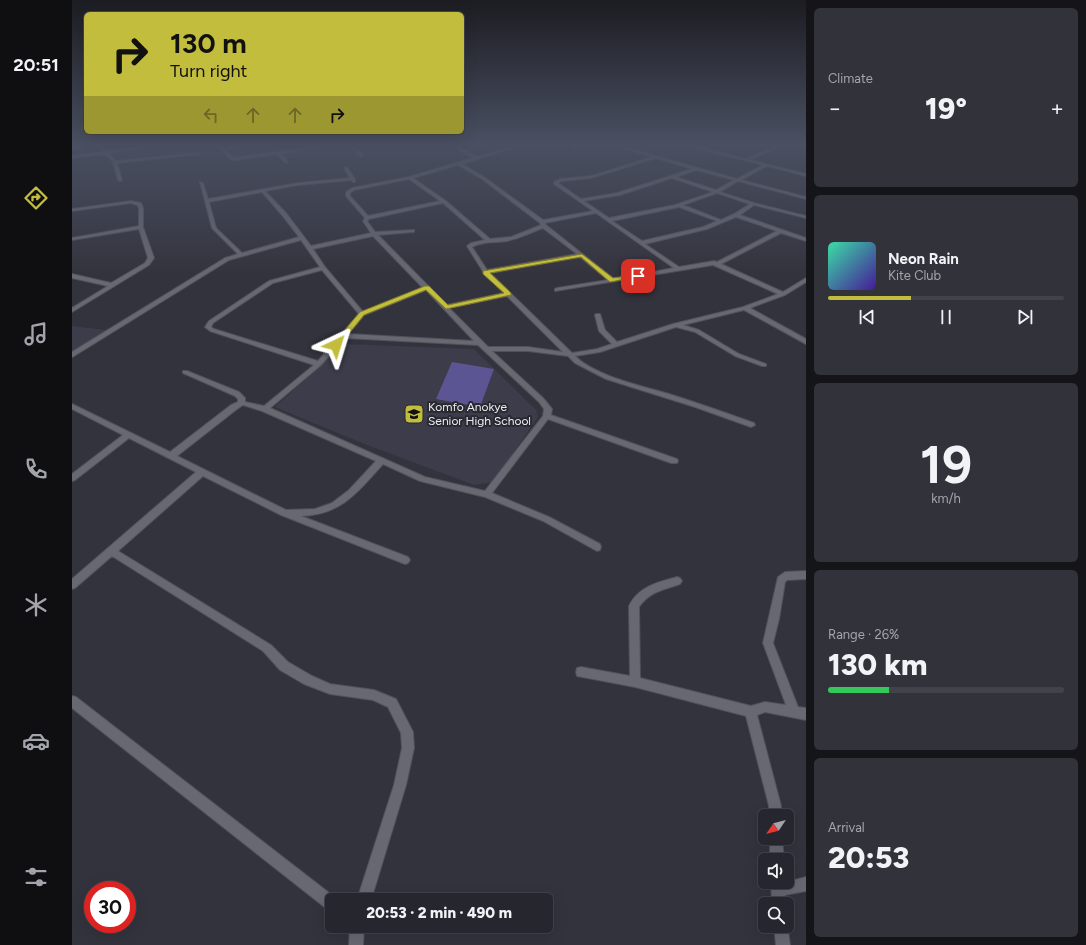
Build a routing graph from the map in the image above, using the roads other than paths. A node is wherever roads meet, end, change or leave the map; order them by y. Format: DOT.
graph roads {
  1 [pos="202,188"];
  2 [pos="273,188"];
  3 [pos="356,188"];
  4 [pos="424,188"];
  5 [pos="496,188"];
  6 [pos="562,188"];
  7 [pos="635,188"];
  8 [pos="704,188"];
  9 [pos="721,188"];
  10 [pos="770,188"];
  11 [pos="262,190"];
  12 [pos="715,192"];
  13 [pos="806,198"];
  14 [pos="206,201"];
  15 [pos="444,202"];
  16 [pos="581,202"];
  17 [pos="753,204"];
  18 [pos="678,205"];
  19 [pos="72,210"];
  20 [pos="596,212"];
  21 [pos="736,215"];
  22 [pos="806,217"];
  23 [pos="367,218"];
  24 [pos="608,220"];
  25 [pos="721,221"];
  26 [pos="543,224"];
  27 [pos="141,227"];
  28 [pos="412,231"];
  29 [pos="781,231"];
  30 [pos="374,234"];
  31 [pos="303,238"];
  32 [pos="72,239"];
  33 [pos="488,240"];
  34 [pos="806,240"];
  35 [pos="641,243"];
  36 [pos="310,248"];
  37 [pos="240,254"];
  38 [pos="582,255"];
  39 [pos="718,264"];
  40 [pos="323,268"];
  41 [pos="678,268"];
  42 [pos="486,272"];
  43 [pos="72,276"];
  44 [pos="612,280"];
  45 [pos="806,280"];
  46 [pos="111,285"];
  47 [pos="427,288"];
  48 [pos="557,290"];
  49 [pos="509,294"];
  50 [pos="783,294"];
  51 [pos="446,307"];
  52 [pos="745,308"];
  53 [pos="72,310"];
  54 [pos="362,314"];
  55 [pos="598,315"];
  56 [pos="675,325"];
  57 [pos="344,336"];
  58 [pos="806,342"];
  59 [pos="480,343"];
  60 [pos="616,345"];
  61 [pos="487,349"];
  62 [pos="72,355"];
  63 [pos="571,355"];
  64 [pos="319,364"];
  65 [pos="764,365"];
  66 [pos="185,372"];
  67 [pos="242,403"];
  68 [pos="72,406"];
  69 [pos="265,409"];
  70 [pos="548,416"];
  71 [pos="752,425"];
  72 [pos="128,435"];
  73 [pos="171,456"];
  74 [pos="381,461"];
  75 [pos="674,461"];
  76 [pos="203,471"];
  77 [pos="72,478"];
  78 [pos="486,494"];
  79 [pos="284,513"];
  80 [pos="597,547"];
  81 [pos="111,551"];
  82 [pos="405,560"];
  83 [pos="806,575"];
  84 [pos="677,581"];
  85 [pos="72,585"];
  86 [pos="581,672"];
  87 [pos="635,682"];
  88 [pos="72,701"];
  89 [pos="794,711"];
  90 [pos="751,712"];
  91 [pos="806,714"];
  92 [pos="775,809"];
  93 [pos="806,884"];
  94 [pos="794,885"];
  95 [pos="366,893"];
  96 [pos="325,899"];
  97 [pos="357,933"];
  98 [pos="782,933"];
  99 [pos="356,945"];
  100 [pos="783,945"];
  1 -- 14 [label="street"];
  2 -- 11 [label="street"];
  3 -- 23 [label="street"];
  4 -- 15 [label="street"];
  5 -- 26 [label="street"];
  6 -- 16 [label="street"];
  7 -- 16 [label="street"];
  8 -- 12 [label="street"];
  9 -- 12 [label="street"];
  10 -- 13 [label="street"];
  11 -- 14 [label="street"];
  11 -- 31 [label="street"];
  12 -- 17 [label="street"];
  12 -- 18 [label="street"];
  14 -- 37 [label="street"];
  15 -- 23 [label="street"];
  15 -- 33 [label="street"];
  16 -- 20 [label="street"];
  17 -- 21 [label="street"];
  17 -- 22 [label="street"];
  18 -- 24 [label="street"];
  18 -- 25 [label="street"];
  19 -- 27 [label="street"];
  20 -- 24 [label="street"];
  20 -- 26 [label="street"];
  21 -- 25 [label="street"];
  21 -- 29 [label="street"];
  23 -- 30 [label="street"];
  24 -- 35 [label="street"];
  25 -- 35 [label="street"];
  26 -- 33 [label="street"];
  26 -- 38 [label="street"];
  27 -- 32 [label="street"];
  27 -- 46 [label="street"];
  28 -- 30 [label="street"];
  29 -- 34 [label="street"];
  29 -- 39 [label="street"];
  30 -- 36 [label="street"];
  30 -- 47 [label="street"];
  31 -- 36 [label="street"];
  31 -- 37 [label="street"];
  33 -- 42 [label="street"];
  35 -- 41 [label="street"];
  36 -- 40 [label="street"];
  37 -- 62 [label="street"];
  38 -- 42 [label="street"];
  38 -- 44 [label="street"];
  39 -- 41 [label="street"];
  39 -- 50 [label="street"];
  40 -- 54 [label="street"];
  40 -- 64 [label="street"];
  41 -- 44 [label="street"];
  42 -- 49 [label="street"];
  43 -- 46 [label="street"];
  44 -- 48 [label="street"];
  45 -- 50 [label="street"];
  46 -- 53 [label="street"];
  47 -- 51 [label="street"];
  47 -- 54 [label="street"];
  49 -- 51 [label="street"];
  49 -- 63 [label="street"];
  50 -- 52 [label="street"];
  51 -- 59 [label="street"];
  52 -- 56 [label="street"];
  52 -- 58 [label="street"];
  54 -- 57 [label="street"];
  55 -- 60 [label="street"];
  56 -- 60 [label="street"];
  56 -- 65 [label="street"];
  57 -- 59 [label="street"];
  57 -- 64 [label="street"];
  59 -- 61 [label="street"];
  60 -- 63 [label="street"];
  61 -- 63 [label="street"];
  61 -- 70 [label="street"];
  63 -- 71 [label="street"];
  64 -- 69 [label="street"];
  66 -- 67 [label="street"];
  67 -- 69 [label="street"];
  67 -- 73 [label="street"];
  68 -- 72 [label="street"];
  69 -- 74 [label="street"];
  70 -- 75 [label="street"];
  70 -- 78 [label="street"];
  72 -- 73 [label="street"];
  72 -- 77 [label="street"];
  73 -- 76 [label="street"];
  74 -- 78 [label="street"];
  74 -- 79 [label="street"];
  76 -- 79 [label="street"];
  76 -- 81 [label="street"];
  78 -- 80 [label="street"];
  79 -- 82 [label="street"];
  81 -- 85 [label="street"];
  81 -- 95 [label="street"];
  83 -- 89 [label="street"];
  84 -- 87 [label="street"];
  86 -- 87 [label="street"];
  87 -- 90 [label="street"];
  88 -- 96 [label="street"];
  89 -- 90 [label="street"];
  89 -- 91 [label="street"];
  90 -- 92 [label="street"];
  93 -- 94 [label="street"];
  97 -- 99 [label="street"];
  98 -- 100 [label="street"];
}
